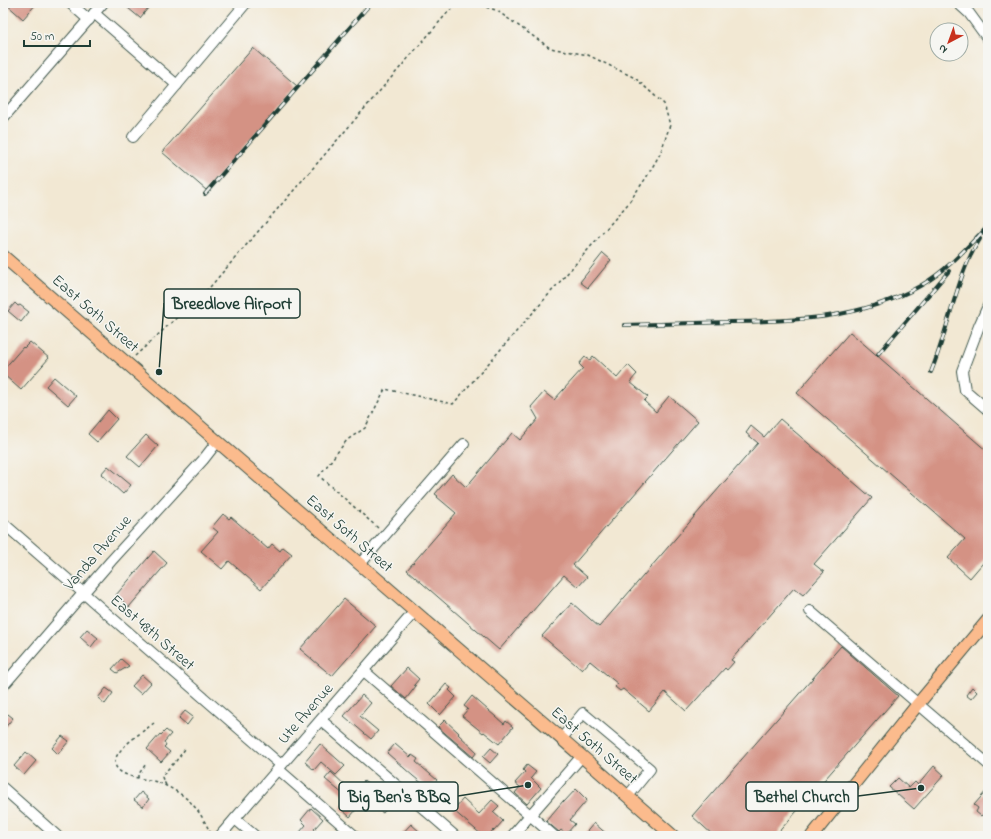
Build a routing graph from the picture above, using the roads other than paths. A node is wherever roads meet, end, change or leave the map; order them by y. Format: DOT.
graph roads {
  1 [pos="70,3"];
  2 [pos="103,3"];
  3 [pos="246,3"];
  4 [pos="958,3"];
  5 [pos="92,16"];
  6 [pos="988,39"];
  7 [pos="176,85"];
  8 [pos="3,118"];
  9 [pos="133,137"];
  10 [pos="3,256"];
  11 [pos="988,306"];
  12 [pos="988,410"];
  13 [pos="218,442"];
  14 [pos="464,444"];
  15 [pos="3,523"];
  16 [pos="360,564"];
  17 [pos="83,593"];
  18 [pos="415,611"];
  19 [pos="810,611"];
  20 [pos="988,620"];
  21 [pos="364,670"];
  22 [pos="3,686"];
  23 [pos="918,704"];
  24 [pos="321,720"];
  25 [pos="562,738"];
  26 [pos="582,756"];
  27 [pos="988,764"];
  28 [pos="279,767"];
  29 [pos="3,788"];
  30 [pos="628,796"];
  31 [pos="530,816"];
  32 [pos="235,819"];
  33 [pos="57,836"];
  34 [pos="220,836"];
  35 [pos="255,836"];
  36 [pos="355,836"];
  37 [pos="455,836"];
  38 [pos="512,836"];
  39 [pos="554,836"];
  40 [pos="674,836"];
  41 [pos="812,836"];
  1 -- 5 [label="street"];
  2 -- 5 [label="street"];
  3 -- 7 [label="street"];
  4 -- 6 [label="street"];
  5 -- 7 [label="street"];
  5 -- 8 [label="street"];
  7 -- 9 [label="street"];
  10 -- 13 [label="main road, East 50th Street"];
  11 -- 12 [label="street"];
  13 -- 16 [label="main road, East 50th Street"];
  13 -- 17 [label="street, Vanda Avenue"];
  14 -- 16 [label="street"];
  15 -- 17 [label="street, East 48th Street"];
  16 -- 18 [label="main road, East 50th Street"];
  17 -- 22 [label="street, Vanda Avenue"];
  17 -- 28 [label="street, East 48th Street"];
  18 -- 21 [label="street, Ute Avenue"];
  18 -- 25 [label="main road, East 50th Street"];
  19 -- 23 [label="street"];
  20 -- 23 [label="main road"];
  21 -- 24 [label="street, Ute Avenue"];
  21 -- 31 [label="street"];
  23 -- 27 [label="street"];
  23 -- 41 [label="main road"];
  24 -- 28 [label="street, Ute Avenue"];
  24 -- 37 [label="street"];
  25 -- 26 [label="main road, East 50th Street"];
  25 -- 30 [label="street"];
  26 -- 30 [label="main road, East 50th Street"];
  26 -- 31 [label="street"];
  28 -- 32 [label="street, Ute Avenue"];
  28 -- 36 [label="street, East 48th Street"];
  29 -- 33 [label="street"];
  30 -- 40 [label="main road, East 50th Street"];
  31 -- 38 [label="street"];
  31 -- 39 [label="street"];
  32 -- 34 [label="street, Ute Avenue"];
  32 -- 35 [label="street"];
}
